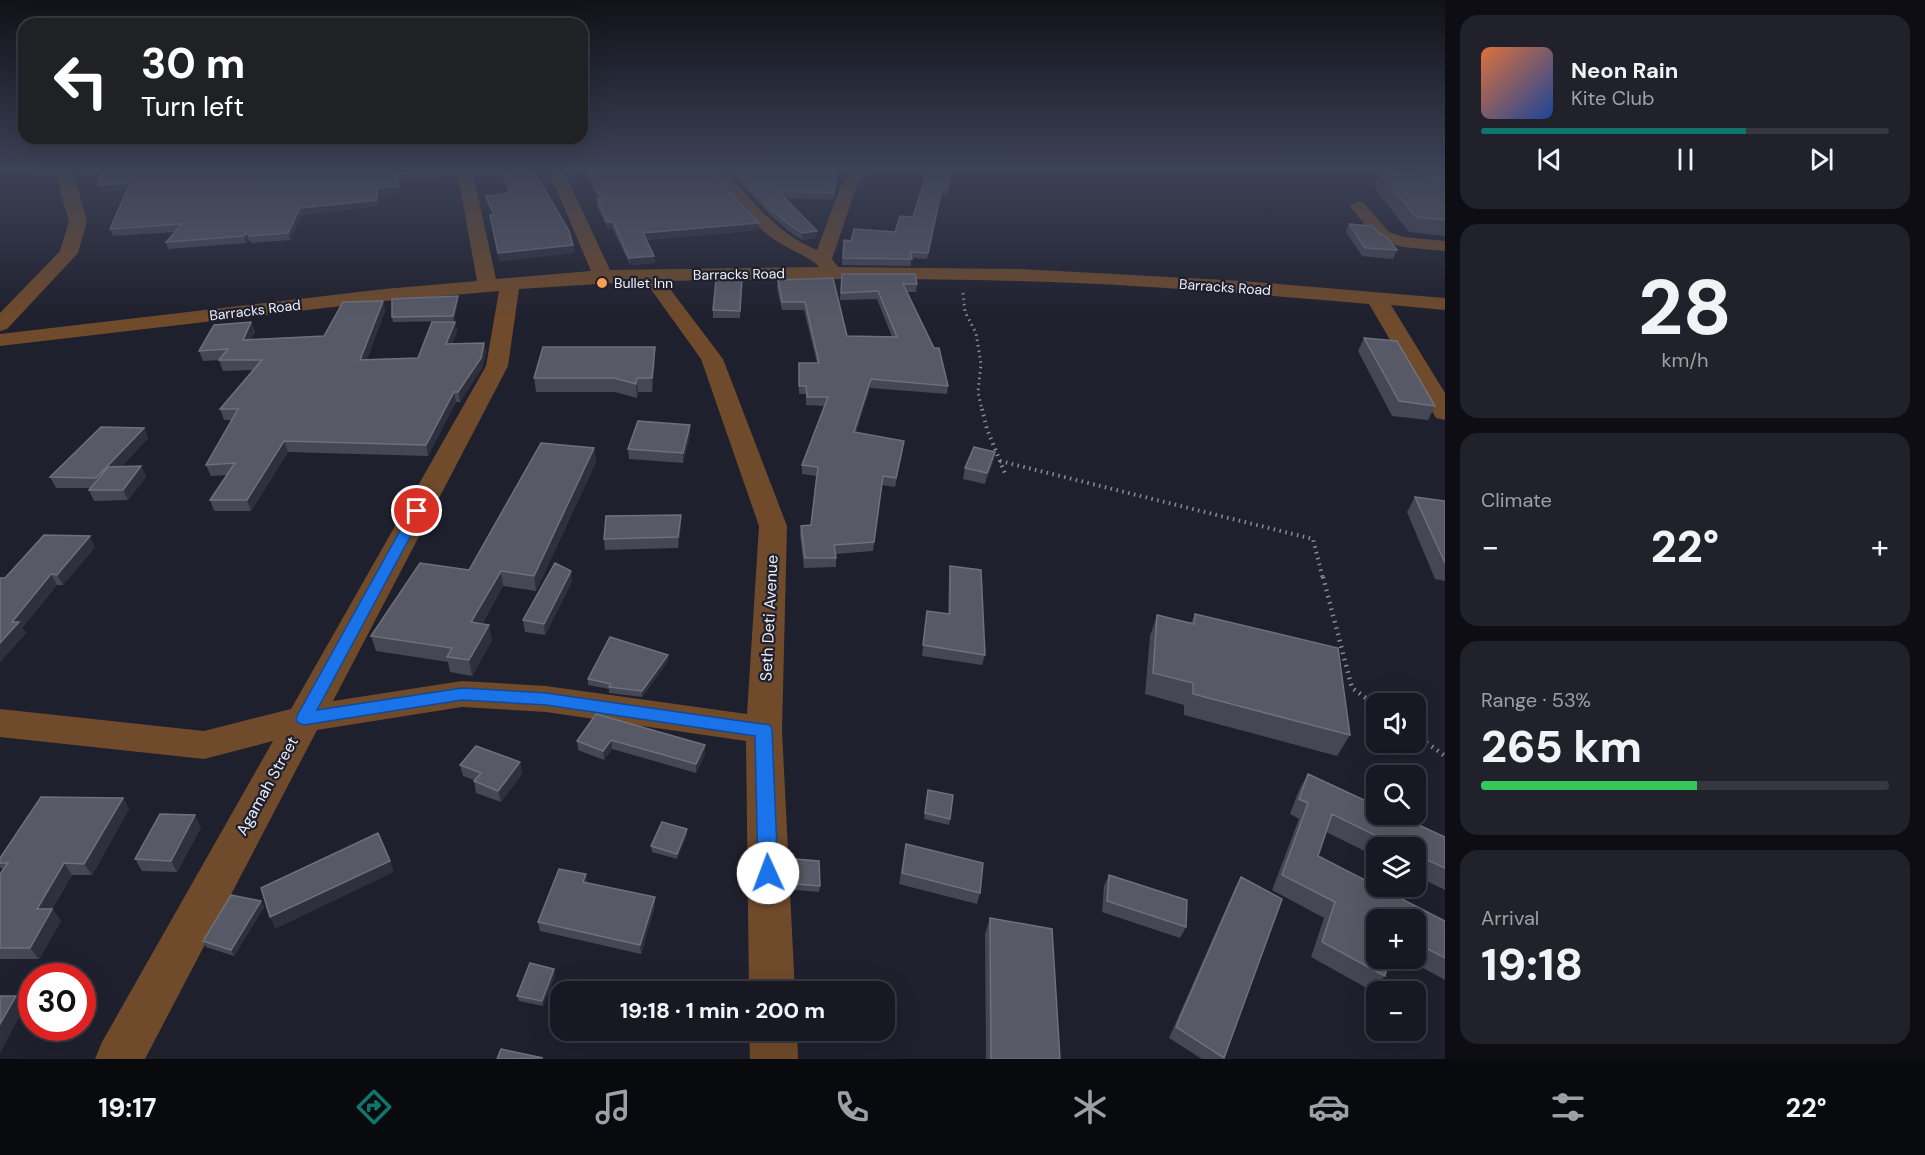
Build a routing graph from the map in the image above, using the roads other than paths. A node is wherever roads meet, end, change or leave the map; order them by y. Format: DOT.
graph roads {
  1 [pos="77,218"];
  2 [pos="479,218"];
  3 [pos="577,218"];
  4 [pos="758,218"];
  5 [pos="840,218"];
  6 [pos="1368,218"];
  7 [pos="1445,246"];
  8 [pos="827,266"];
  9 [pos="650,275"];
  10 [pos="603,276"];
  11 [pos="499,284"];
  12 [pos="1376,298"];
  13 [pos="1445,304"];
  14 [pos="0,325"];
  15 [pos="0,340"];
  16 [pos="1421,376"];
  17 [pos="1445,378"];
  18 [pos="1445,413"];
  19 [pos="304,719"];
  20 [pos="0,723"];
  21 [pos="764,730"];
  22 [pos="772,981"];
  23 [pos="773,1041"];
  24 [pos="118,1059"];
  25 [pos="774,1059"];
  1 -- 14 [label="street"];
  2 -- 11 [label="street"];
  3 -- 10 [label="street"];
  4 -- 8 [label="street"];
  5 -- 8 [label="street"];
  6 -- 7 [label="street"];
  8 -- 9 [label="street, Barracks Road"];
  8 -- 12 [label="street, Barracks Road"];
  9 -- 10 [label="street, Barracks Road"];
  9 -- 21 [label="street, Seth Deti Avenue"];
  10 -- 11 [label="street, Barracks Road"];
  11 -- 15 [label="street, Barracks Road"];
  11 -- 19 [label="street, Agamah Street"];
  12 -- 13 [label="street, Barracks Road"];
  12 -- 16 [label="street"];
  16 -- 17 [label="street"];
  16 -- 18 [label="street"];
  19 -- 20 [label="street"];
  19 -- 21 [label="street"];
  19 -- 24 [label="street, Agamah Street"];
  21 -- 22 [label="street, Seth Deti Avenue"];
  23 -- 25 [label="street"];
}
